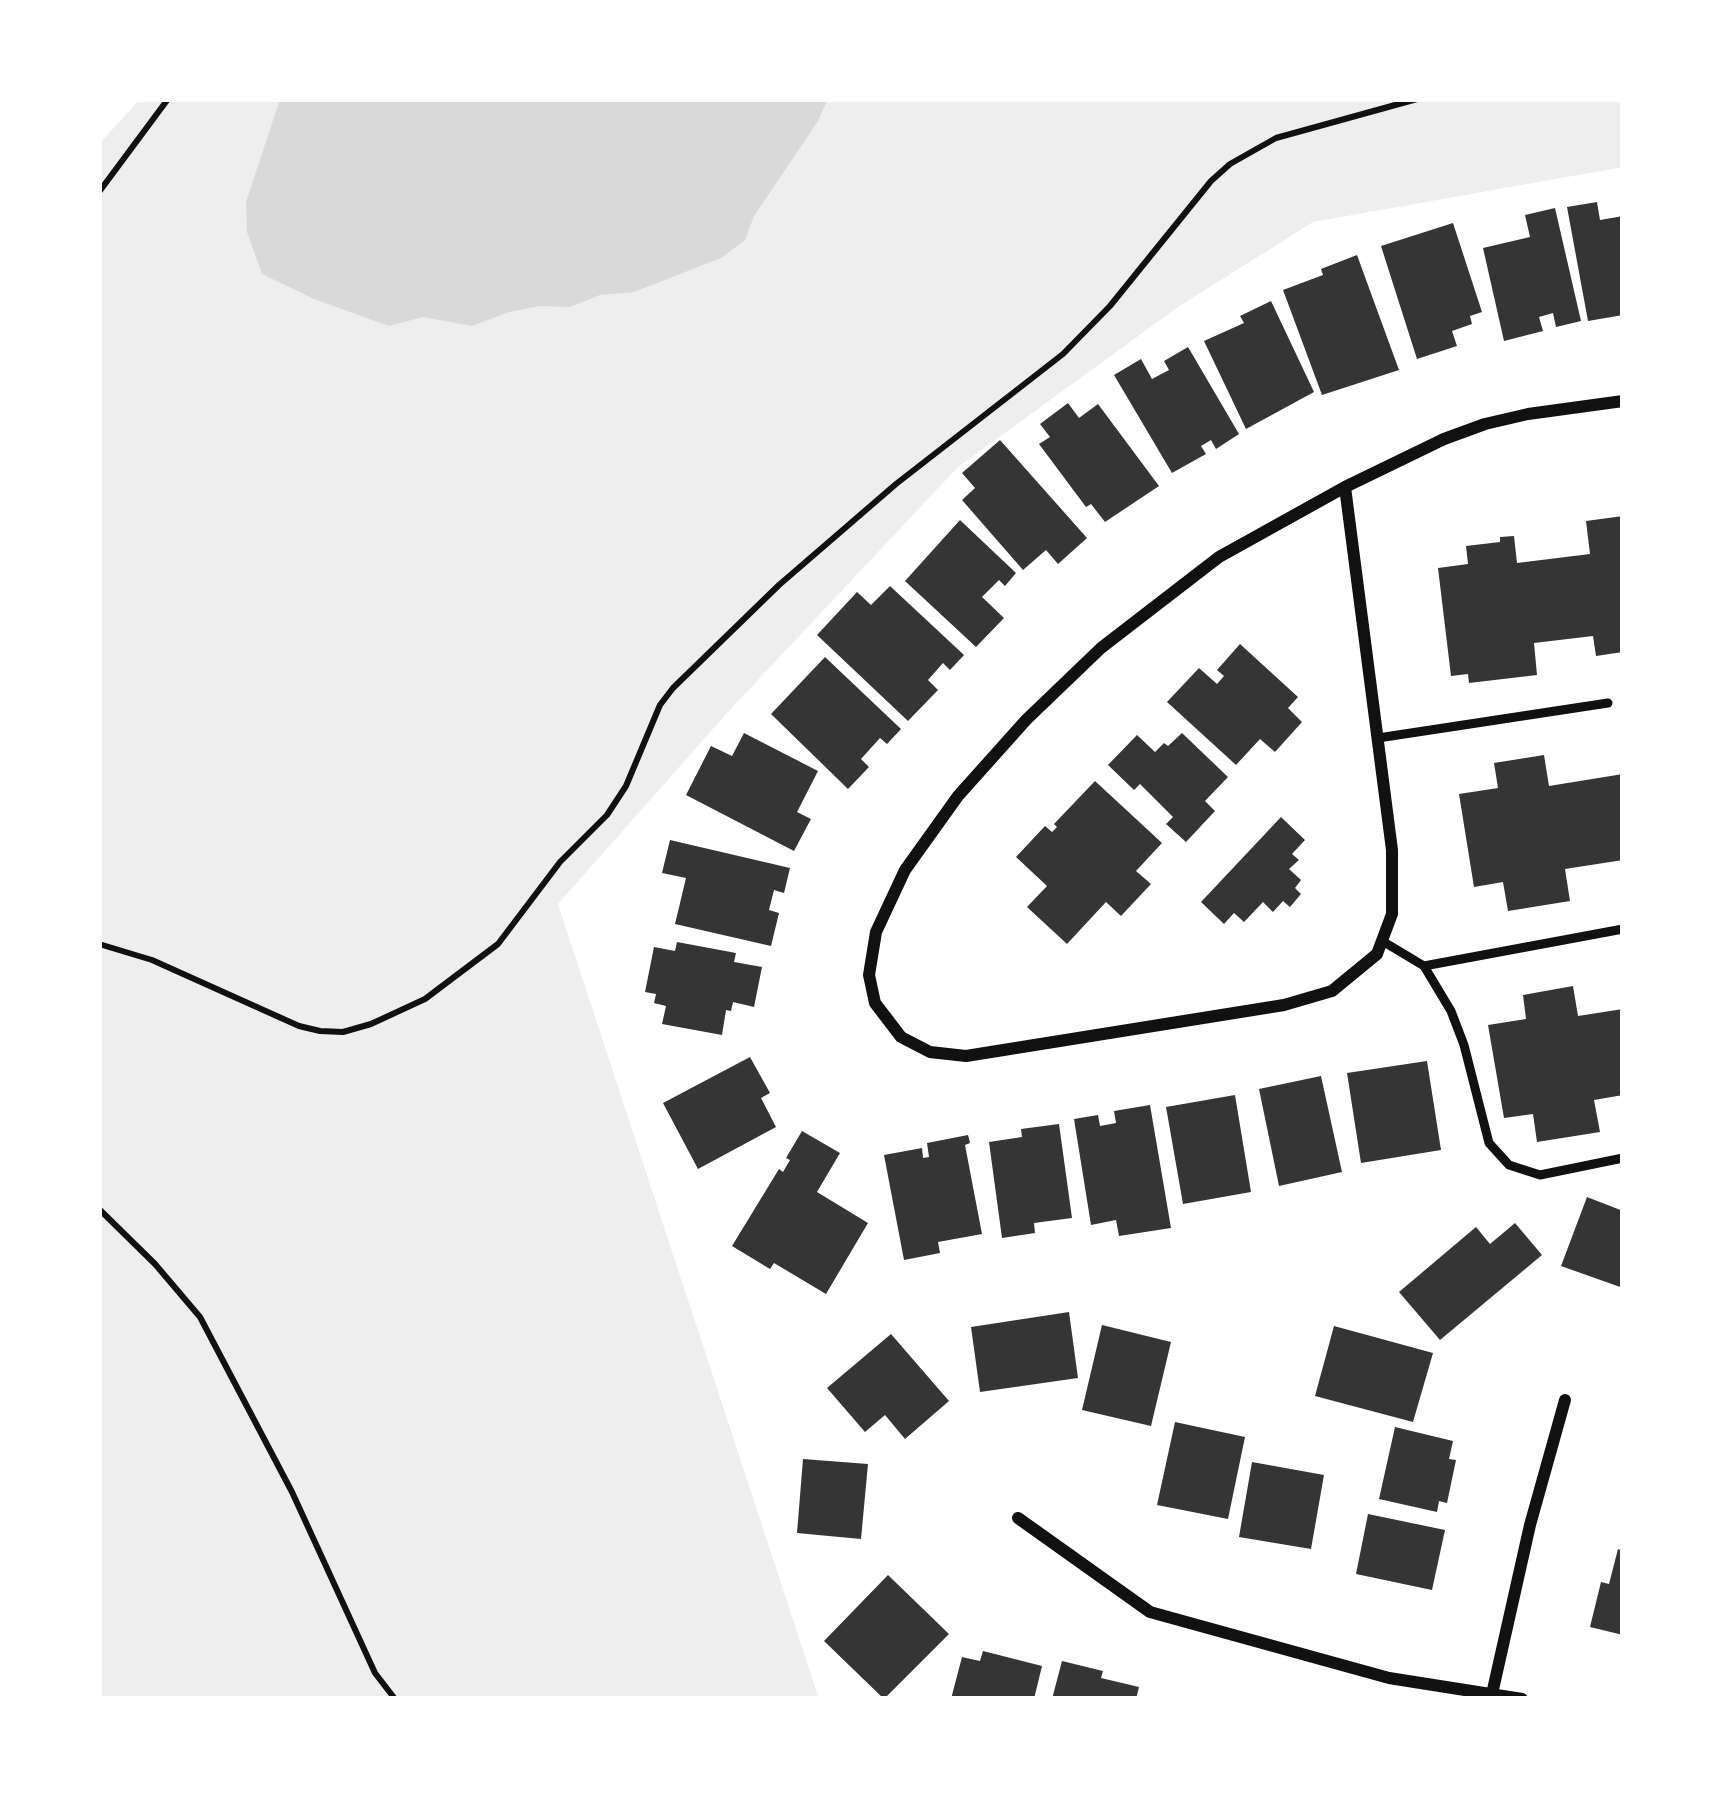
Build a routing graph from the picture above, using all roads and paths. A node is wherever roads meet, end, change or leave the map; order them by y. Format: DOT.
graph roads {
  1 [pos="168,99"];
  2 [pos="1417,99"];
  3 [pos="99,192"];
  4 [pos="1623,401"];
  5 [pos="1345,487"];
  6 [pos="1608,703"];
  7 [pos="1378,738"];
  8 [pos="1623,929"];
  9 [pos="1384,942"];
  10 [pos="99,944"];
  11 [pos="1424,966"];
  12 [pos="1623,1158"];
  13 [pos="99,1209"];
  14 [pos="1565,1400"];
  15 [pos="1018,1518"];
  16 [pos="1492,1694"];
  17 [pos="395,1699"];
  18 [pos="1522,1699"];
  1 -- 3 [label="path"];
  2 -- 10 [label="path"];
  4 -- 5 [label="street"];
  5 -- 7 [label="street"];
  5 -- 9 [label="street"];
  6 -- 7 [label="lane"];
  7 -- 9 [label="street"];
  8 -- 11 [label="lane"];
  9 -- 11 [label="lane"];
  11 -- 12 [label="lane"];
  13 -- 17 [label="path"];
  14 -- 16 [label="street"];
  15 -- 16 [label="street"];
  16 -- 18 [label="street"];
}
